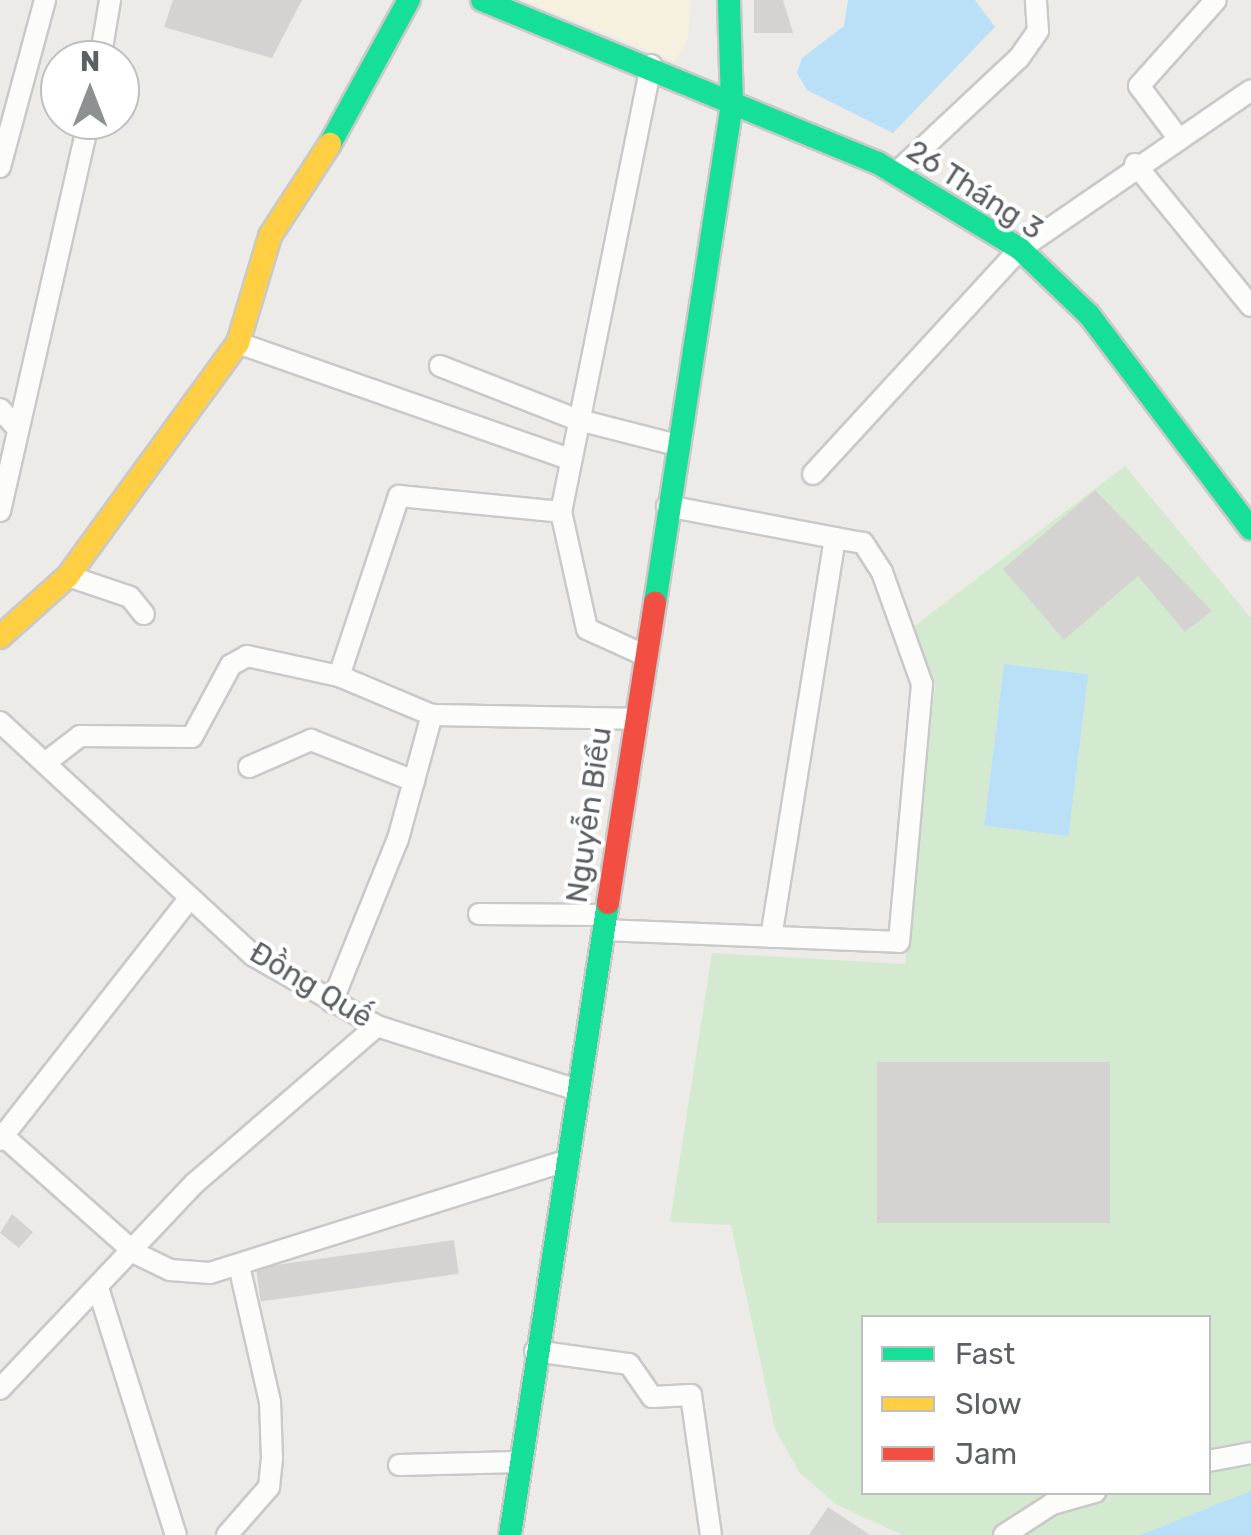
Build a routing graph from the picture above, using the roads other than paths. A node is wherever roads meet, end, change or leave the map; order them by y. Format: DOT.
graph roads {
  1 [pos="45,0"];
  2 [pos="110,0"];
  3 [pos="409,0"];
  4 [pos="482,0"];
  5 [pos="728,0"];
  6 [pos="1036,0"];
  7 [pos="1216,0"];
  8 [pos="103,40"];
  9 [pos="651,65"];
  10 [pos="1251,90"];
  11 [pos="732,104"];
  12 [pos="84,140"];
  13 [pos="1179,140"];
  14 [pos="1134,164"];
  15 [pos="0,167"];
  16 [pos="896,172"];
  17 [pos="1020,250"];
  18 [pos="1251,306"];
  19 [pos="238,343"];
  20 [pos="440,366"];
  21 [pos="0,409"];
  22 [pos="575,419"];
  23 [pos="18,430"];
  24 [pos="677,445"];
  25 [pos="566,458"];
  26 [pos="813,474"];
  27 [pos="667,506"];
  28 [pos="0,511"];
  29 [pos="561,512"];
  30 [pos="1251,529"];
  31 [pos="835,538"];
  32 [pos="68,576"];
  33 [pos="144,614"];
  34 [pos="0,637"];
  35 [pos="642,654"];
  36 [pos="338,676"];
  37 [pos="432,715"];
  38 [pos="632,719"];
  39 [pos="0,722"];
  40 [pos="45,763"];
  41 [pos="249,767"];
  42 [pos="414,781"];
  43 [pos="190,898"];
  44 [pos="480,914"];
  45 [pos="604,922"];
  46 [pos="771,936"];
  47 [pos="332,1002"];
  48 [pos="378,1026"];
  49 [pos="578,1090"];
  50 [pos="1,1136"];
  51 [pos="565,1161"];
  52 [pos="134,1253"];
  53 [pos="240,1270"];
  54 [pos="98,1288"];
  55 [pos="535,1351"];
  56 [pos="0,1389"];
  57 [pos="1251,1453"];
  58 [pos="1211,1460"];
  59 [pos="519,1462"];
  60 [pos="399,1465"];
  61 [pos="1087,1495"];
  62 [pos="176,1535"];
  63 [pos="227,1535"];
  64 [pos="510,1535"];
  65 [pos="711,1535"];
  66 [pos="1004,1535"];
  1 -- 15 [label="street"];
  2 -- 8 [label="street"];
  3 -- 19 [label="street"];
  4 -- 9 [label="street, 26 Tháng 3"];
  5 -- 11 [label="street, Nguyễn Biểu"];
  6 -- 16 [label="street"];
  7 -- 13 [label="street"];
  9 -- 11 [label="street, 26 Tháng 3"];
  9 -- 22 [label="street"];
  10 -- 13 [label="street"];
  11 -- 16 [label="street, 26 Tháng 3"];
  11 -- 24 [label="street, Nguyễn Biểu"];
  12 -- 23 [label="street"];
  13 -- 14 [label="street"];
  14 -- 17 [label="street"];
  14 -- 18 [label="street"];
  16 -- 17 [label="street, 26 Tháng 3"];
  17 -- 26 [label="street"];
  17 -- 30 [label="street, 26 Tháng 3"];
  19 -- 25 [label="street"];
  19 -- 32 [label="street"];
  20 -- 22 [label="street"];
  21 -- 23 [label="street"];
  22 -- 24 [label="street"];
  22 -- 25 [label="street"];
  23 -- 28 [label="street"];
  24 -- 27 [label="street, Nguyễn Biểu"];
  25 -- 29 [label="street"];
  27 -- 31 [label="street"];
  27 -- 35 [label="street, Nguyễn Biểu"];
  29 -- 35 [label="street"];
  29 -- 36 [label="street"];
  31 -- 46 [label="street"];
  31 -- 46 [label="street"];
  32 -- 33 [label="street"];
  32 -- 34 [label="street"];
  35 -- 38 [label="street, Nguyễn Biểu"];
  36 -- 37 [label="street"];
  36 -- 40 [label="street"];
  37 -- 38 [label="street"];
  37 -- 42 [label="street"];
  38 -- 45 [label="street, Nguyễn Biểu"];
  39 -- 40 [label="street, Đồng Quế"];
  40 -- 43 [label="street, Đồng Quế"];
  41 -- 42 [label="street"];
  42 -- 47 [label="street"];
  43 -- 47 [label="street, Đồng Quế"];
  43 -- 50 [label="street"];
  44 -- 45 [label="street"];
  45 -- 46 [label="street"];
  45 -- 49 [label="street, Nguyễn Biểu"];
  47 -- 48 [label="street, Đồng Quế"];
  48 -- 49 [label="street, Đồng Quế"];
  48 -- 52 [label="street"];
  49 -- 51 [label="street, Nguyễn Biểu"];
  50 -- 52 [label="street"];
  51 -- 53 [label="street"];
  51 -- 55 [label="street, Nguyễn Biểu"];
  52 -- 53 [label="street"];
  52 -- 54 [label="street"];
  53 -- 63 [label="street"];
  54 -- 56 [label="street"];
  54 -- 62 [label="street"];
  55 -- 59 [label="street, Nguyễn Biểu"];
  55 -- 65 [label="street"];
  57 -- 58 [label="street"];
  59 -- 60 [label="street"];
  59 -- 64 [label="street, Nguyễn Biểu"];
  61 -- 66 [label="street"];
}
